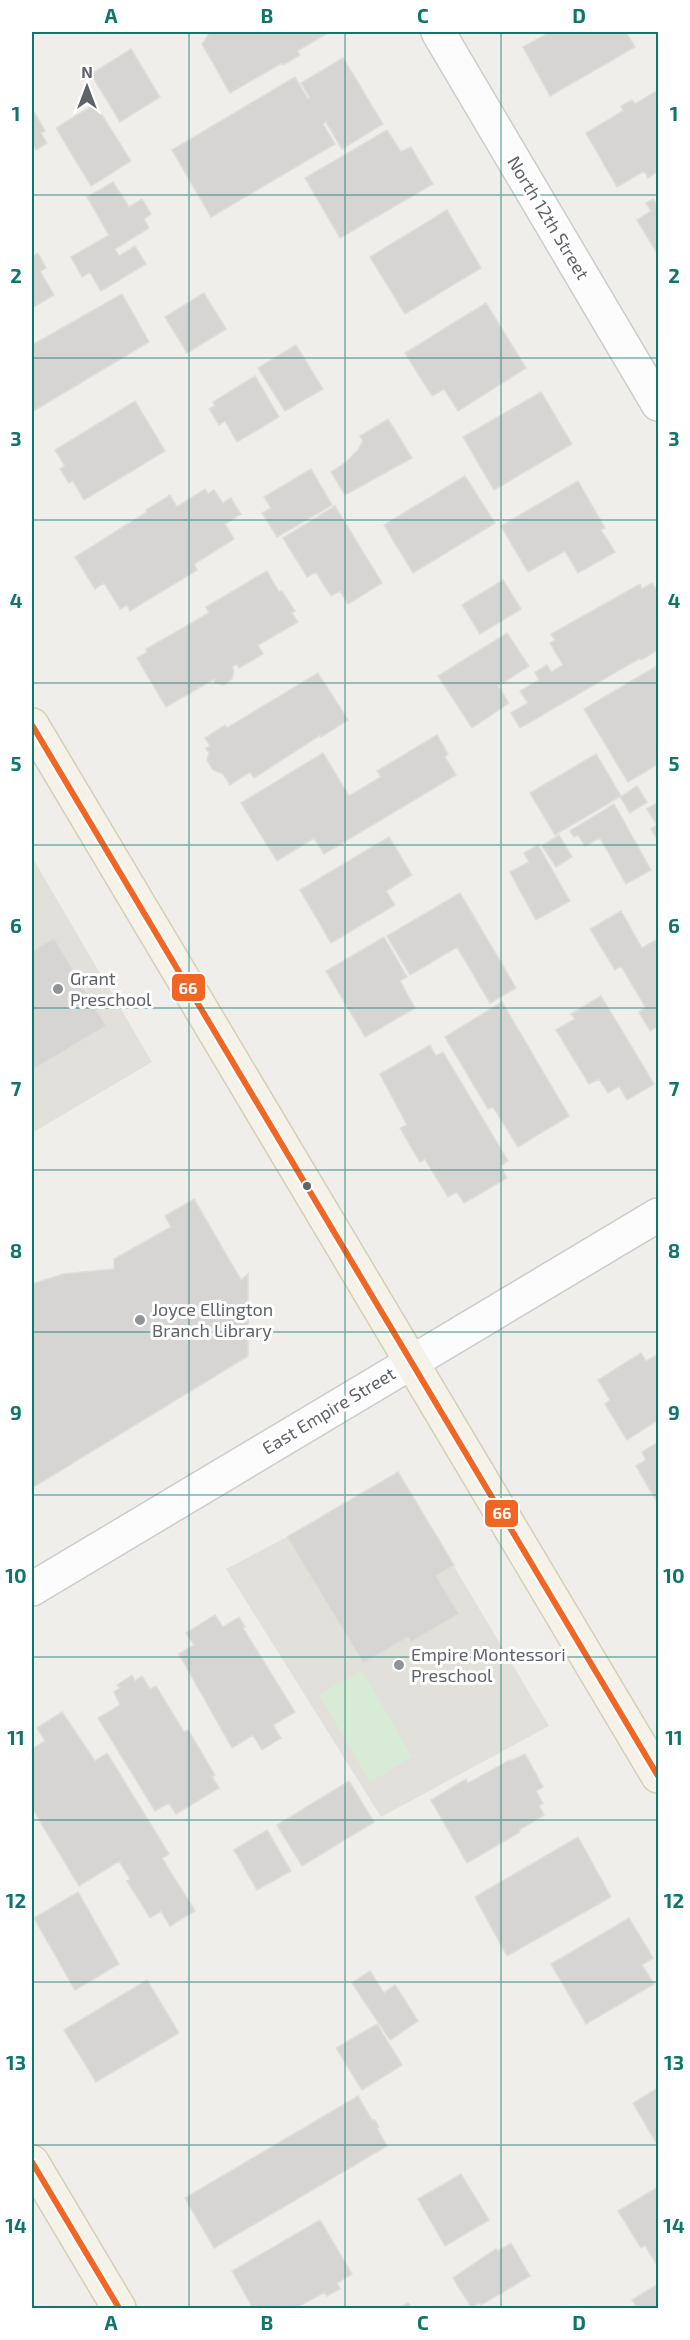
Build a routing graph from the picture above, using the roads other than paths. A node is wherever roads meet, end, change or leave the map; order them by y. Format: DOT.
graph roads {
  1 [pos="438,32"];
  2 [pos="658,404"];
  3 [pos="32,725"];
  4 [pos="658,1215"];
  5 [pos="412,1361"];
  6 [pos="32,1589"];
  7 [pos="658,1776"];
  8 [pos="32,2162"];
  9 [pos="118,2308"];
  1 -- 2 [label="street, North 12th Street"];
  3 -- 5 [label="main road"];
  4 -- 5 [label="street, East Empire Street"];
  5 -- 6 [label="street, East Empire Street"];
  5 -- 7 [label="main road"];
  8 -- 9 [label="main road"];
}
